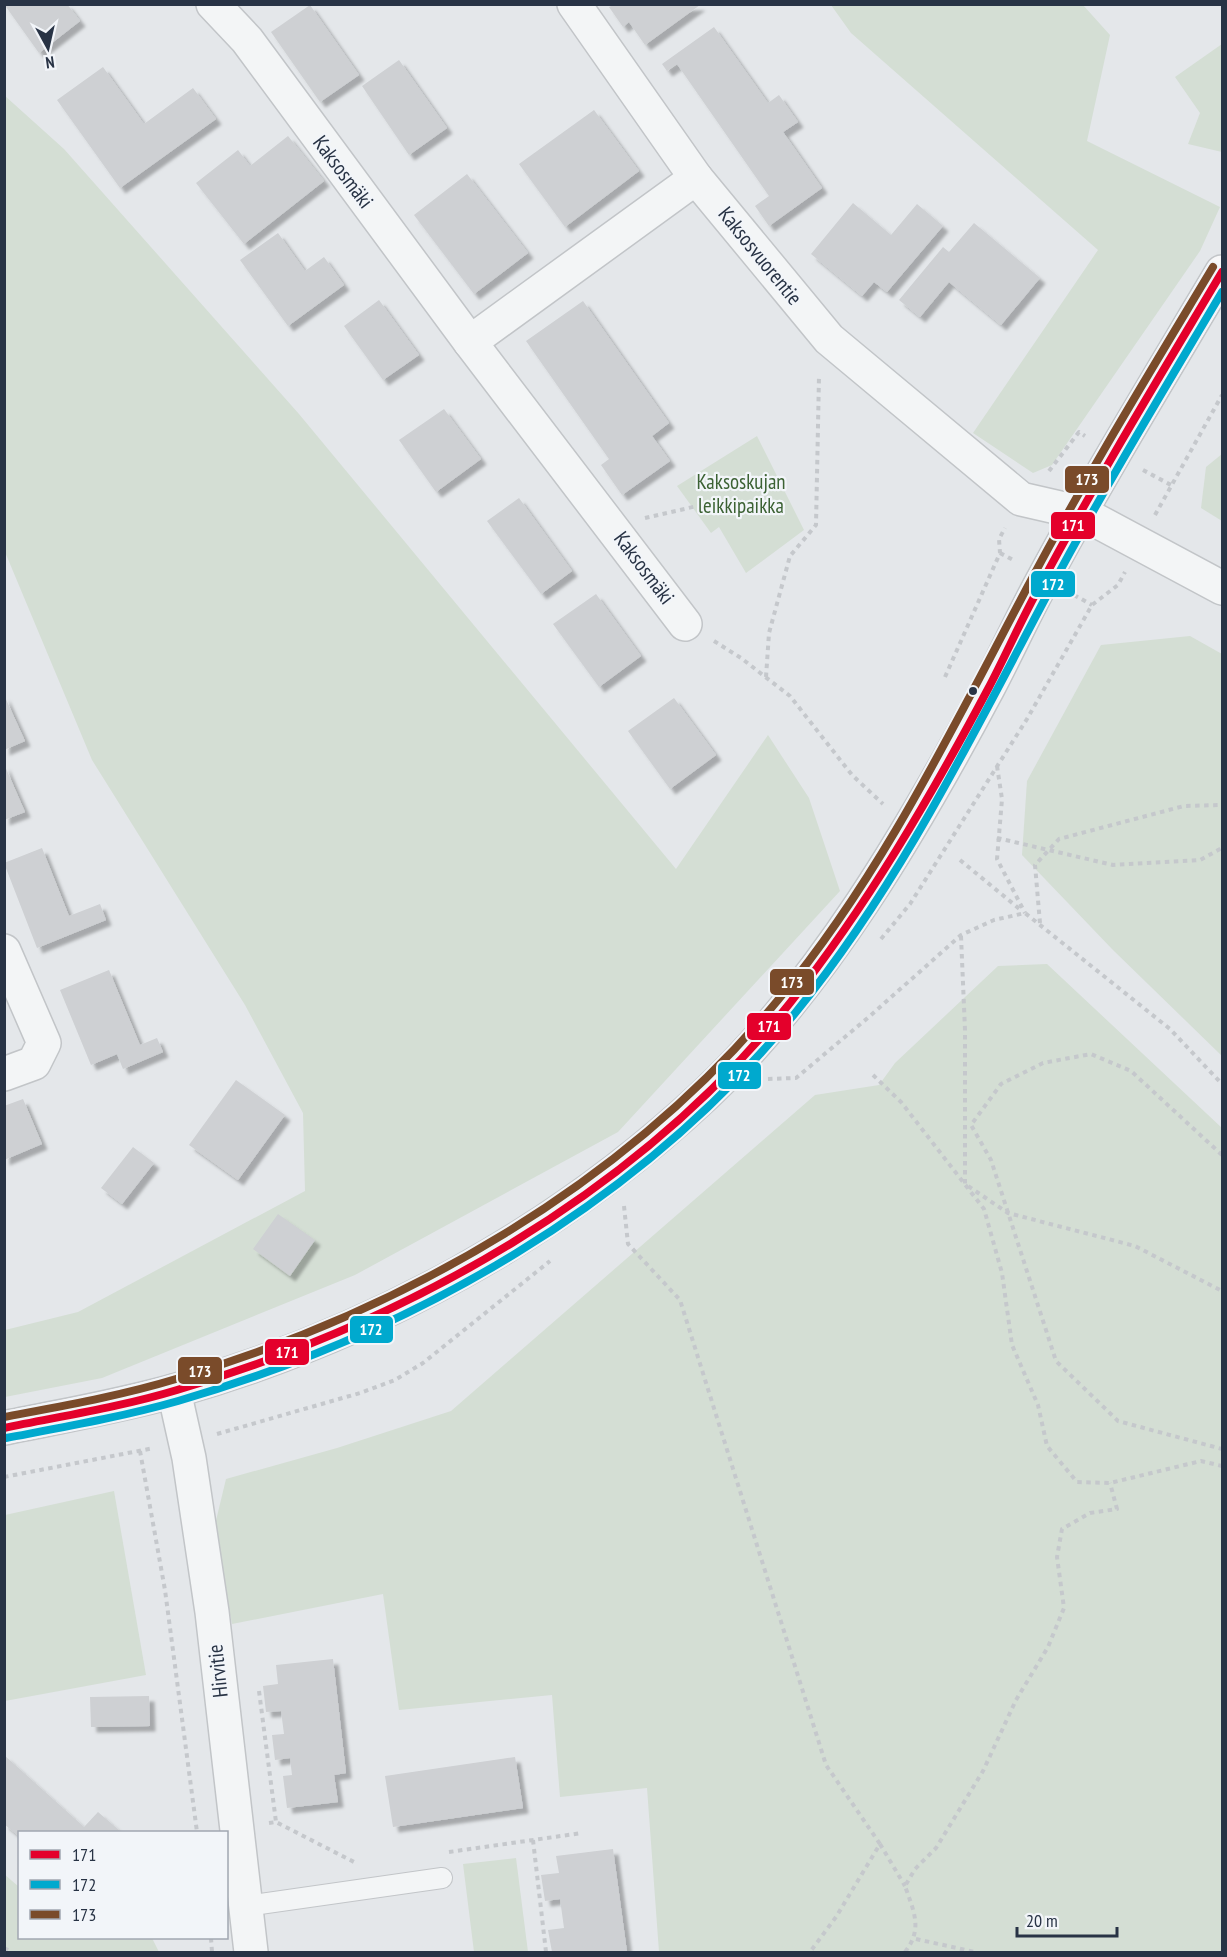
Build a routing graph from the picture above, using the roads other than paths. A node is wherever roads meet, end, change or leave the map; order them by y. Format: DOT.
graph roads {
  1 [pos="213,4"];
  2 [pos="574,4"];
  3 [pos="696,178"];
  4 [pos="1222,272"];
  5 [pos="470,342"];
  6 [pos="1082,513"];
  7 [pos="1222,588"];
  8 [pos="685,624"];
  9 [pos="4,951"];
  10 [pos="4,1074"];
  11 [pos="174,1391"];
  12 [pos="4,1428"];
  13 [pos="442,1878"];
  14 [pos="246,1906"];
  15 [pos="251,1953"];
  1 -- 5 [label="street, Kaksosmäki"];
  2 -- 3 [label="street, Kaksosvuorentie"];
  3 -- 5 [label="street"];
  3 -- 6 [label="street, Kaksosvuorentie"];
  4 -- 6 [label="main road"];
  5 -- 8 [label="street, Kaksosmäki"];
  6 -- 7 [label="street, Kaksosvuorentie"];
  6 -- 11 [label="main road"];
  9 -- 10 [label="street"];
  11 -- 12 [label="main road"];
  11 -- 14 [label="street, Hirvitie"];
  13 -- 14 [label="lane"];
  14 -- 15 [label="street, Hirvitie"];
}
